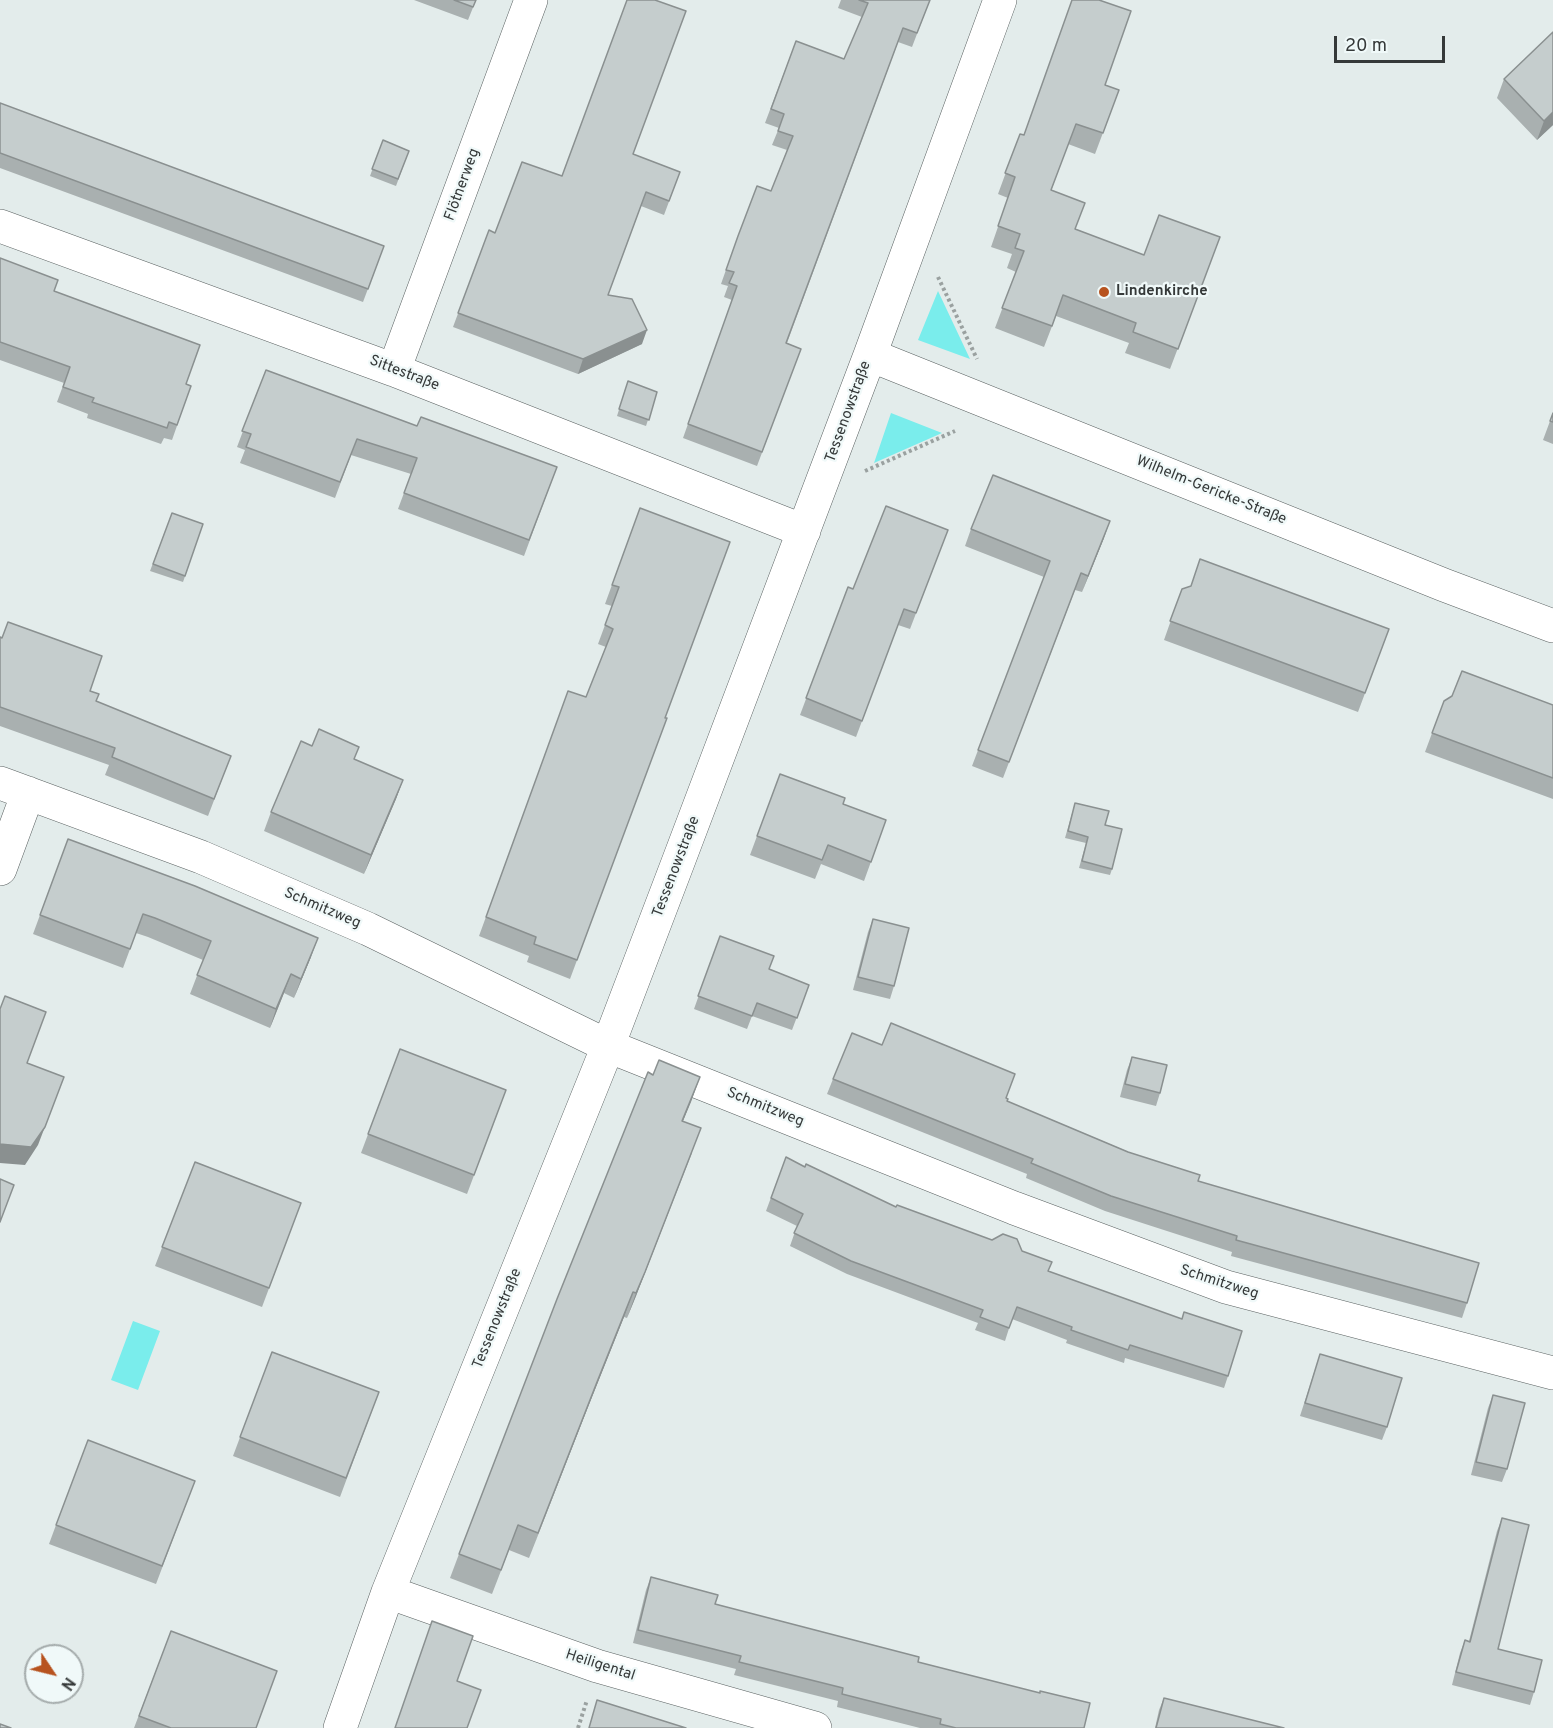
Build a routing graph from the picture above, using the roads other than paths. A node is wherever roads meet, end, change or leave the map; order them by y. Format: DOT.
graph roads {
  1 [pos="531,0"];
  2 [pos="1000,0"];
  3 [pos="0,226"];
  4 [pos="870,355"];
  5 [pos="394,370"];
  6 [pos="804,531"];
  7 [pos="1553,626"];
  8 [pos="14,788"];
  9 [pos="0,869"];
  10 [pos="609,1046"];
  11 [pos="1553,1373"];
  12 [pos="388,1592"];
  13 [pos="340,1728"];
  14 [pos="815,1728"];
  1 -- 5 [label="street, Flötnerweg"];
  2 -- 4 [label="street, Tessenowstraße"];
  3 -- 5 [label="street, Sittestraße"];
  4 -- 6 [label="street, Tessenowstraße"];
  4 -- 7 [label="street, Wilhelm-Gericke-Straße"];
  5 -- 6 [label="street, Sittestraße"];
  6 -- 10 [label="street, Tessenowstraße"];
  8 -- 9 [label="street"];
  8 -- 10 [label="street, Schmitzweg"];
  10 -- 11 [label="street, Schmitzweg"];
  10 -- 12 [label="street, Tessenowstraße"];
  12 -- 13 [label="street, Tessenowstraße"];
  12 -- 14 [label="street, Heiligental"];
}
